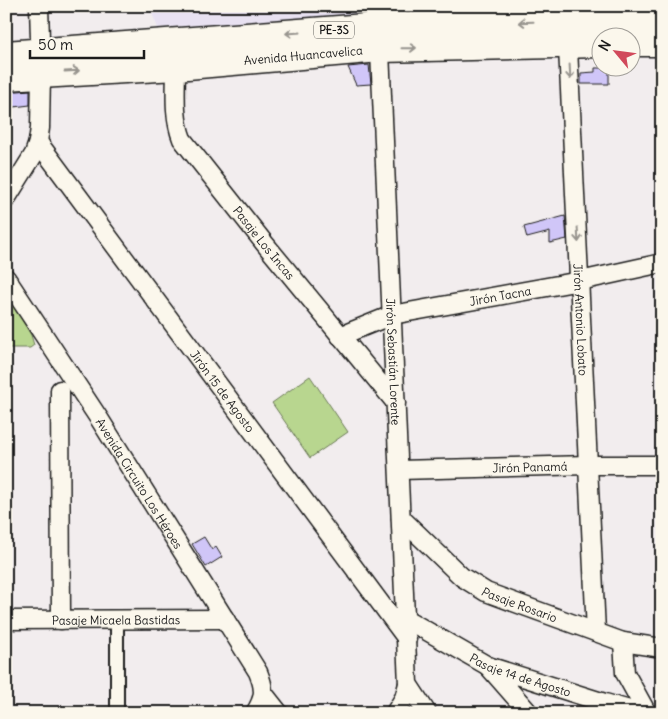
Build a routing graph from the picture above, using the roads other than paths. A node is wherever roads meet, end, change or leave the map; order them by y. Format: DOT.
graph roads {
  1 [pos="39,6"];
  2 [pos="662,18"];
  3 [pos="567,24"];
  4 [pos="379,27"];
  5 [pos="590,37"];
  6 [pos="640,42"];
  7 [pos="662,42"];
  8 [pos="6,55"];
  9 [pos="41,62"];
  10 [pos="176,66"];
  11 [pos="6,76"];
  12 [pos="38,142"];
  13 [pos="6,200"];
  14 [pos="662,263"];
  15 [pos="6,278"];
  16 [pos="580,281"];
  17 [pos="392,315"];
  18 [pos="340,336"];
  19 [pos="60,390"];
  20 [pos="396,403"];
  21 [pos="589,465"];
  22 [pos="662,465"];
  23 [pos="399,470"];
  24 [pos="401,518"];
  25 [pos="225,619"];
  26 [pos="406,619"];
  27 [pos="6,620"];
  28 [pos="61,620"];
  29 [pos="117,620"];
  30 [pos="596,632"];
  31 [pos="407,639"];
  32 [pos="623,642"];
  33 [pos="662,648"];
  34 [pos="488,666"];
  35 [pos="408,684"];
  36 [pos="264,694"];
  37 [pos="601,708"];
  38 [pos="117,713"];
  39 [pos="254,713"];
  40 [pos="279,713"];
  41 [pos="395,713"];
  42 [pos="427,713"];
  43 [pos="529,713"];
  44 [pos="640,713"];
  45 [pos="647,713"];
  1 -- 9 [label="street"];
  2 -- 3 [label="highway, Avenida Huancavelica / PE-3S"];
  3 -- 4 [label="highway, Avenida Huancavelica / PE-3S"];
  3 -- 5 [label="highway, Avenida Huancavelica / PE-3S"];
  3 -- 16 [label="street, Jirón Antonio Lobato, one-way"];
  4 -- 9 [label="highway, Avenida Huancavelica / PE-3S, one-way"];
  4 -- 10 [label="highway, Avenida Huancavelica / PE-3S"];
  4 -- 17 [label="street, Jirón Sebastián Lorente"];
  6 -- 7 [label="highway"];
  8 -- 9 [label="highway, Avenida Huancavelica / PE-3S"];
  9 -- 10 [label="highway, Avenida Huancavelica / PE-3S, one-way"];
  9 -- 11 [label="highway, Avenida Huancavelica / PE-3S"];
  9 -- 12 [label="street"];
  10 -- 18 [label="street, Pasaje Los Incas"];
  12 -- 13 [label="street"];
  12 -- 31 [label="street, Jirón 15 de Agosto"];
  14 -- 16 [label="street, Jirón Tacna"];
  15 -- 25 [label="street, Avenida Circuito Los Héroes"];
  16 -- 17 [label="street, Jirón Tacna"];
  16 -- 21 [label="street, Jirón Antonio Lobato"];
  17 -- 18 [label="street, Jirón Tacna"];
  17 -- 20 [label="street, Jirón Sebastián Lorente"];
  18 -- 20 [label="street, Pasaje Los Incas"];
  19 -- 28 [label="street"];
  20 -- 23 [label="street, Jirón Sebastián Lorente"];
  21 -- 22 [label="street, Jirón Panamá"];
  21 -- 23 [label="street, Jirón Panamá"];
  21 -- 30 [label="street, Jirón Antonio Lobato"];
  23 -- 24 [label="street, Jirón Sebastián Lorente"];
  24 -- 26 [label="street, Jirón Sebastián Lorente"];
  24 -- 30 [label="street, Pasaje Rosario"];
  25 -- 29 [label="street, Pasaje Micaela Bastidas"];
  25 -- 36 [label="street, Avenida Circuito Los Héroes"];
  26 -- 31 [label="street, Jirón Sebastián Lorente"];
  26 -- 34 [label="street, Pasaje 14 de Agosto"];
  27 -- 28 [label="street, Pasaje Micaela Bastidas"];
  28 -- 29 [label="street, Pasaje Micaela Bastidas"];
  29 -- 38 [label="street"];
  30 -- 32 [label="street, Pasaje Rosario"];
  31 -- 35 [label="street, Jirón Sebastián Lorente"];
  32 -- 33 [label="street, Pasaje Rosario"];
  32 -- 45 [label="street"];
  34 -- 37 [label="street, Pasaje 14 de Agosto"];
  34 -- 43 [label="street"];
  35 -- 41 [label="street"];
  35 -- 42 [label="street"];
  36 -- 39 [label="street"];
  36 -- 40 [label="street"];
  37 -- 44 [label="street, Pasaje 14 de Agosto"];
}
